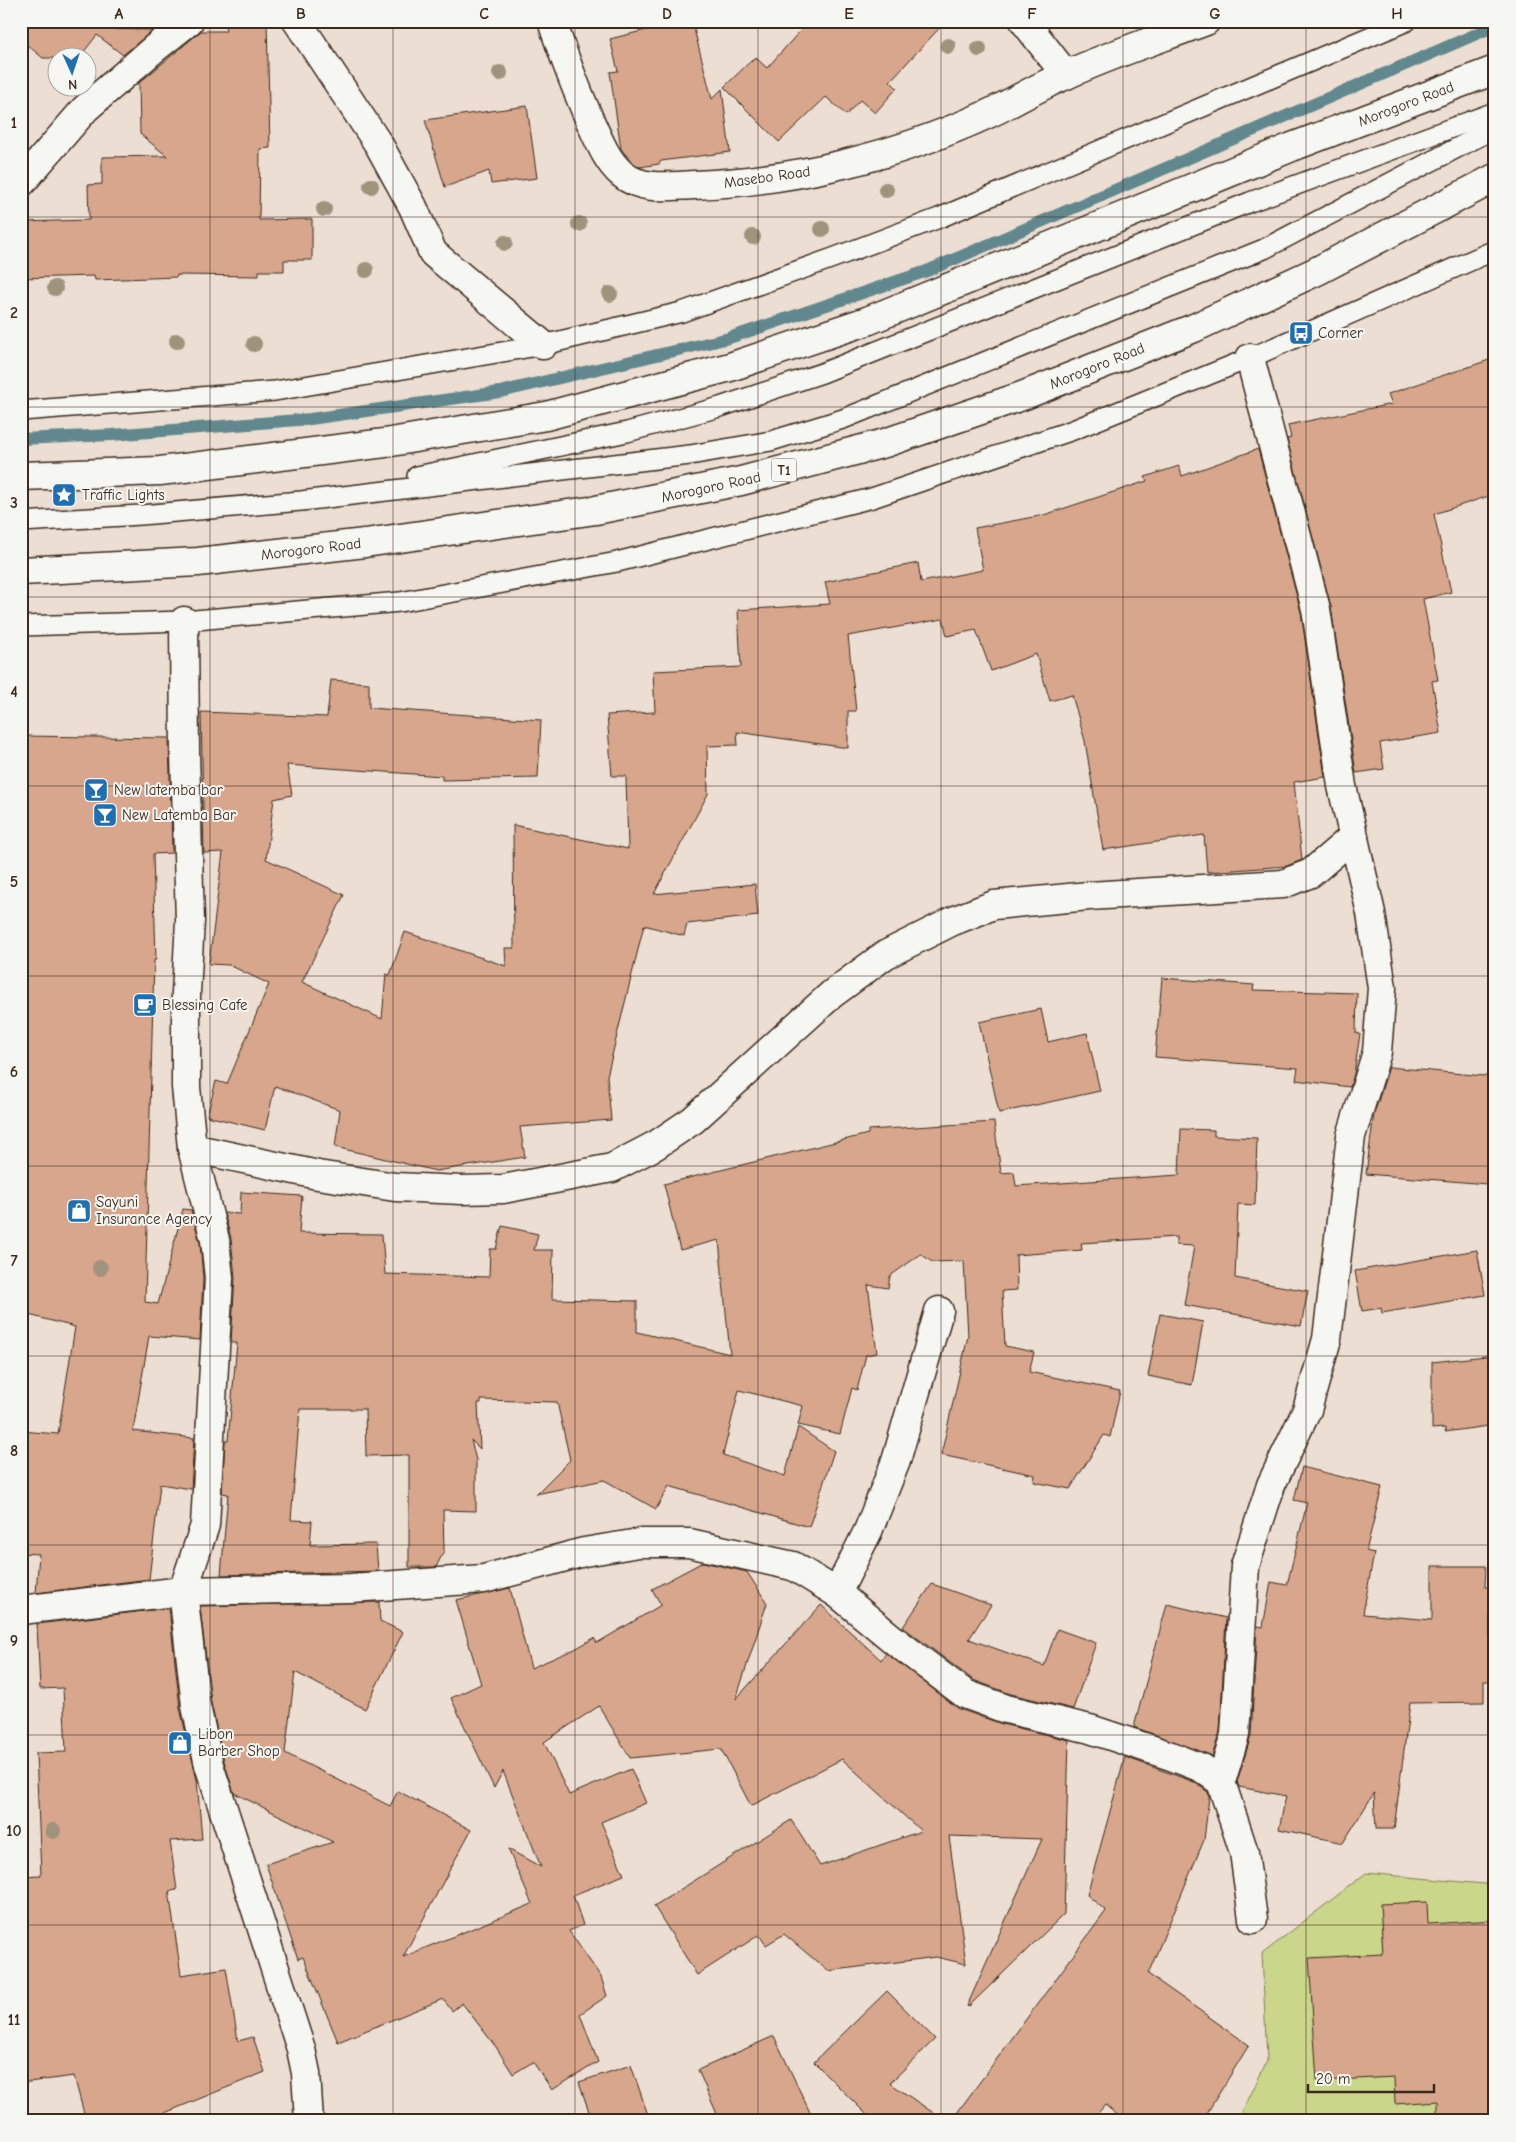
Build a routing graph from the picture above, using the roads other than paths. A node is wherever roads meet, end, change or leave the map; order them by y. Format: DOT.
graph roads {
  1 [pos="189,21"];
  2 [pos="297,21"];
  3 [pos="552,21"];
  4 [pos="1024,21"];
  5 [pos="1206,21"];
  6 [pos="1407,21"];
  7 [pos="1495,70"];
  8 [pos="1066,75"];
  9 [pos="1495,112"];
  10 [pos="1495,128"];
  11 [pos="1495,178"];
  12 [pos="22,182"];
  13 [pos="1495,250"];
  14 [pos="543,345"];
  15 [pos="1250,358"];
  16 [pos="21,411"];
  17 [pos="25,474"];
  18 [pos="301,501"];
  19 [pos="21,522"];
  20 [pos="21,571"];
  21 [pos="184,621"];
  22 [pos="21,626"];
  23 [pos="1354,836"];
  24 [pos="192,1148"];
  25 [pos="939,1311"];
  26 [pos="183,1591"];
  27 [pos="837,1593"];
  28 [pos="21,1610"];
  29 [pos="1221,1782"];
  30 [pos="1253,1919"];
  31 [pos="309,2121"];
  1 -- 12 [label="main road"];
  2 -- 14 [label="main road"];
  3 -- 8 [label="main road, Masebo Road"];
  4 -- 8 [label="main road"];
  5 -- 8 [label="main road, Masebo Road"];
  6 -- 14 [label="lane"];
  7 -- 17 [label="main road, Morogoro Road"];
  9 -- 18 [label="lane"];
  10 -- 18 [label="lane"];
  11 -- 20 [label="main road, Morogoro Road / T1"];
  13 -- 15 [label="lane"];
  14 -- 16 [label="lane"];
  15 -- 21 [label="lane"];
  15 -- 23 [label="main road"];
  18 -- 19 [label="lane"];
  21 -- 22 [label="lane"];
  21 -- 24 [label="main road"];
  23 -- 24 [label="main road"];
  23 -- 29 [label="main road"];
  24 -- 26 [label="main road"];
  25 -- 27 [label="main road"];
  26 -- 27 [label="main road"];
  26 -- 28 [label="main road"];
  26 -- 31 [label="main road"];
  27 -- 29 [label="main road"];
  29 -- 30 [label="main road"];
}
